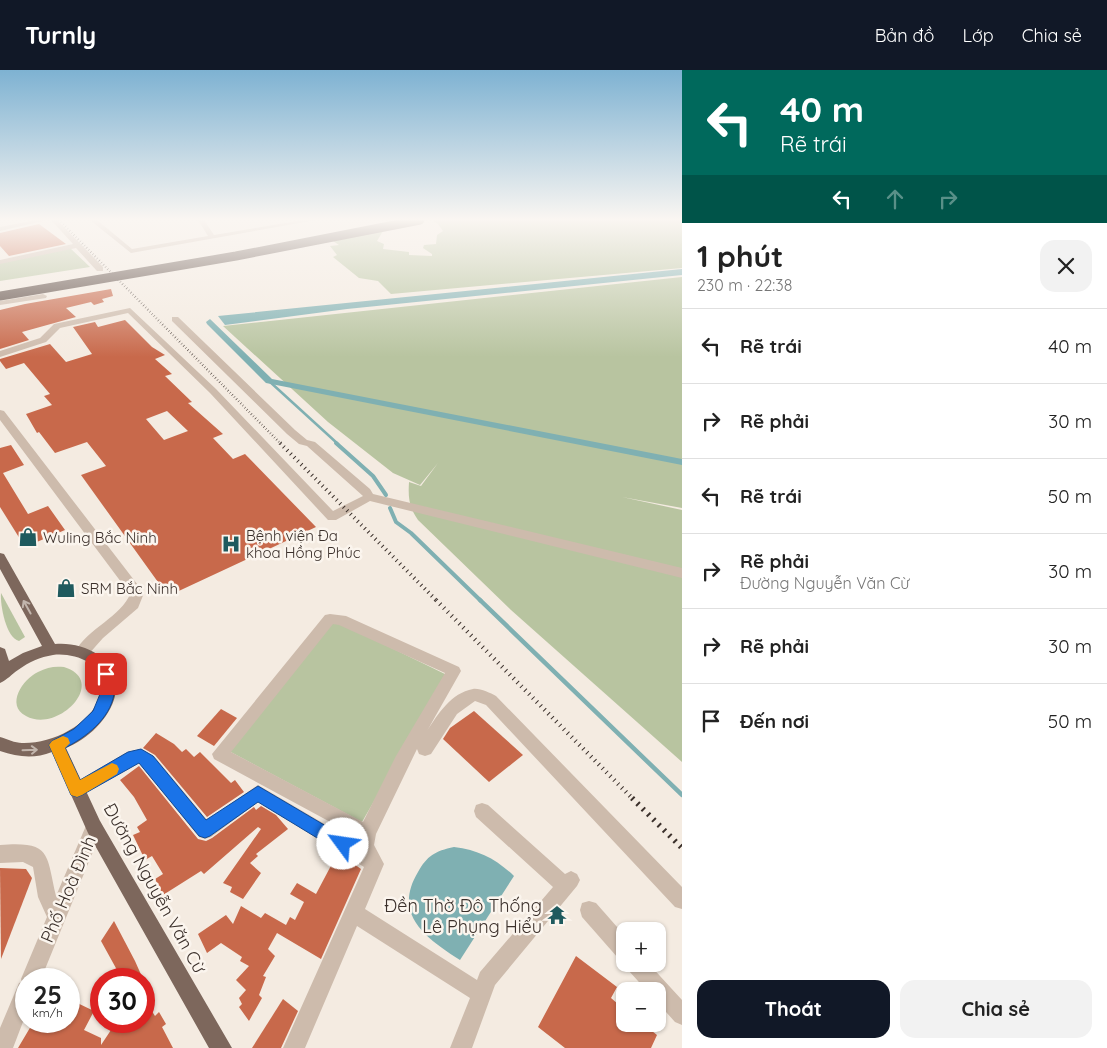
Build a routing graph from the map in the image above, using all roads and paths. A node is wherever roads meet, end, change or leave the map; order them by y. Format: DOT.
graph roads {
  1 [pos="97,266"];
  2 [pos="138,266"];
  3 [pos="179,266"];
  4 [pos="100,269"];
  5 [pos="0,288"];
  6 [pos="0,296"];
  7 [pos="43,296"];
  8 [pos="0,303"];
  9 [pos="175,319"];
  10 [pos="0,354"];
  11 [pos="0,413"];
  12 [pos="369,496"];
  13 [pos="0,557"];
  14 [pos="682,573"];
  15 [pos="51,650"];
  16 [pos="82,652"];
  17 [pos="0,653"];
  18 [pos="2,675"];
  19 [pos="57,745"];
  20 [pos="1,746"];
  21 [pos="425,749"];
  22 [pos="77,790"];
  23 [pos="482,811"];
  24 [pos="94,827"];
  25 [pos="367,833"];
  26 [pos="0,854"];
  27 [pos="375,864"];
  28 [pos="682,900"];
  29 [pos="589,910"];
  30 [pos="354,912"];
  31 [pos="57,917"];
  32 [pos="616,941"];
  33 [pos="36,968"];
  34 [pos="643,972"];
  35 [pos="481,994"];
  36 [pos="682,1015"];
  37 [pos="15,1017"];
  38 [pos="2,1048"];
  39 [pos="221,1048"];
  40 [pos="294,1048"];
  41 [pos="461,1048"];
  1 -- 4 [label="street"];
  2 -- 5 [label="highway"];
  3 -- 6 [label="highway, bridge"];
  7 -- 8 [label="street"];
  9 -- 12 [label="street"];
  10 -- 12 [label="street"];
  11 -- 16 [label="street"];
  12 -- 14 [label="street"];
  15 -- 13 [label="main road, one-way"];
  15 -- 16 [label="main road"];
  15 -- 18 [label="main road"];
  16 -- 19 [label="main road"];
  17 -- 18 [label="main road"];
  20 -- 19 [label="main road, one-way"];
  19 -- 22 [label="main road, Đường Nguyễn Văn Cừ"];
  21 -- 28 [label="street"];
  22 -- 24 [label="main road, Đường Nguyễn Văn Cừ"];
  22 -- 27 [label="street"];
  23 -- 35 [label="street"];
  24 -- 31 [label="street, Phố Hoà Đình"];
  24 -- 39 [label="main road, Đường Nguyễn Văn Cừ"];
  25 -- 25 [label="street"];
  25 -- 27 [label="street"];
  26 -- 31 [label="street"];
  27 -- 30 [label="street"];
  29 -- 32 [label="street"];
  30 -- 35 [label="street"];
  30 -- 40 [label="street"];
  31 -- 33 [label="street, Phố Hoà Đình"];
  34 -- 36 [label="street"];
  35 -- 41 [label="street"];
  37 -- 38 [label="street"];
}
